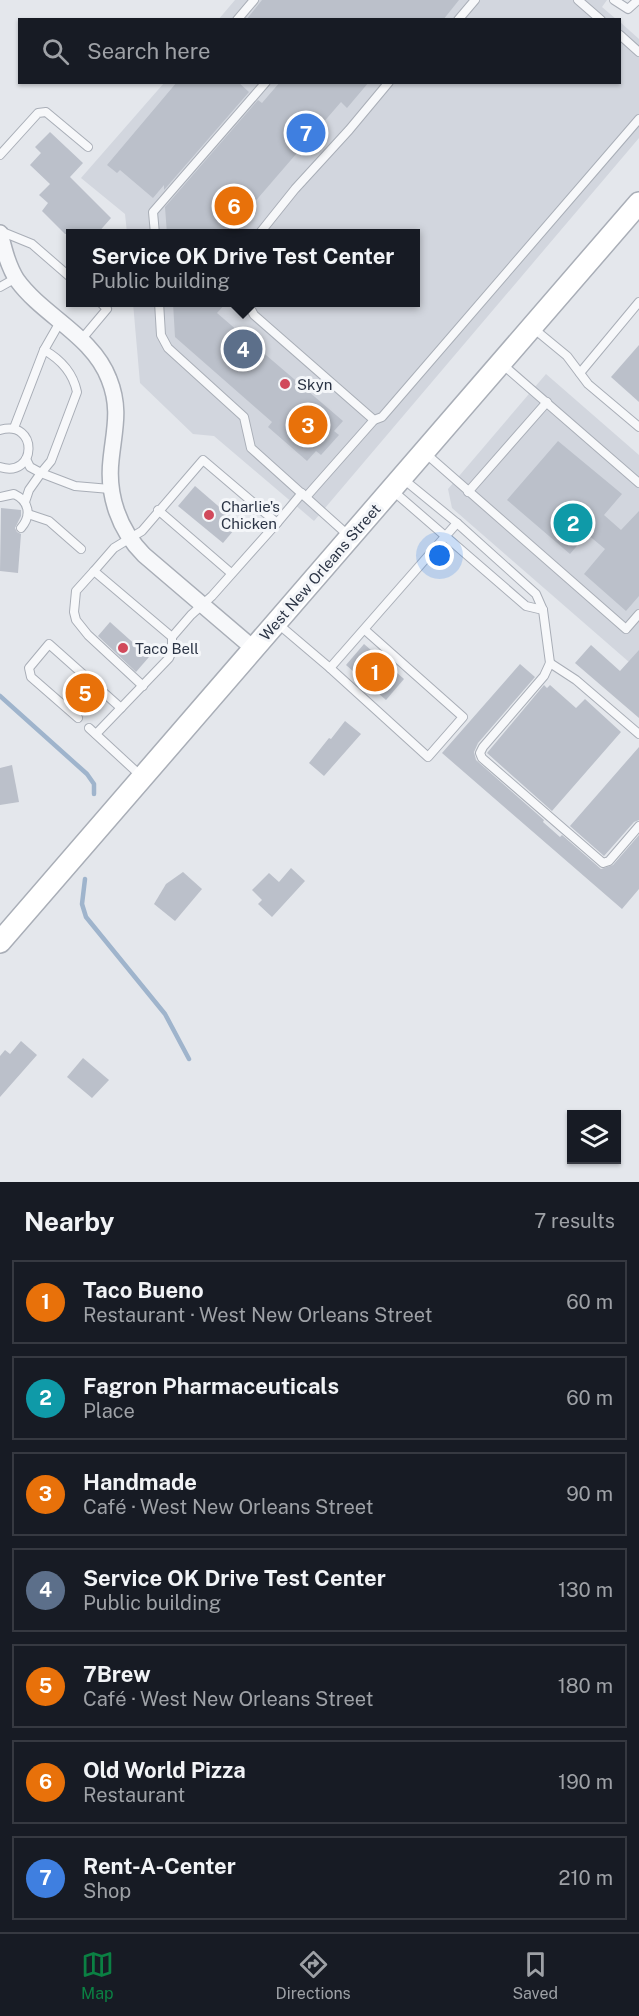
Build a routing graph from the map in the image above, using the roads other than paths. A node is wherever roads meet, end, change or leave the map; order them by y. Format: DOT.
graph roads {
  1 [pos="254,0"];
  2 [pos="475,0"];
  3 [pos="614,0"];
  4 [pos="638,0"];
  5 [pos="584,2"];
  6 [pos="239,18"];
  7 [pos="460,18"];
  8 [pos="599,18"];
  9 [pos="621,36"];
  10 [pos="639,52"];
  11 [pos="264,84"];
  12 [pos="387,84"];
  13 [pos="639,120"];
  14 [pos="88,147"];
  15 [pos="0,156"];
  16 [pos="639,203"];
  17 [pos="155,229"];
  18 [pos="263,229"];
  19 [pos="0,232"];
  20 [pos="66,274"];
  21 [pos="16,278"];
  22 [pos="0,287"];
  23 [pos="639,302"];
  24 [pos="105,307"];
  25 [pos="159,307"];
  26 [pos="249,307"];
  27 [pos="60,322"];
  28 [pos="532,327"];
  29 [pos="81,340"];
  30 [pos="44,350"];
  31 [pos="500,363"];
  32 [pos="580,373"];
  33 [pos="547,402"];
  34 [pos="374,420"];
  35 [pos="639,427"];
  36 [pos="14,428"];
  37 [pos="0,429"];
  38 [pos="423,451"];
  39 [pos="26,459"];
  40 [pos="0,467"];
  41 [pos="41,473"];
  42 [pos="396,483"];
  43 [pos="639,483"];
  44 [pos="110,489"];
  45 [pos="468,492"];
  46 [pos="304,495"];
  47 [pos="0,497"];
  48 [pos="25,502"];
  49 [pos="158,510"];
  50 [pos="28,513"];
  51 [pos="277,523"];
  52 [pos="457,523"];
  53 [pos="21,528"];
  54 [pos="446,536"];
  55 [pos="350,537"];
  56 [pos="130,540"];
  57 [pos="81,549"];
  58 [pos="94,571"];
  59 [pos="231,573"];
  60 [pos="201,605"];
  61 [pos="543,610"];
  62 [pos="639,614"];
  63 [pos="276,622"];
  64 [pos="365,630"];
  65 [pos="172,637"];
  66 [pos="254,649"];
  67 [pos="550,663"];
  68 [pos="330,668"];
  69 [pos="143,686"];
  70 [pos="121,708"];
  71 [pos="78,718"];
  72 [pos="89,728"];
  73 [pos="96,734"];
  74 [pos="639,734"];
  75 [pos="142,777"];
  76 [pos="639,826"];
  77 [pos="0,942"];
  1 -- 6 [label="lane"];
  2 -- 7 [label="lane"];
  3 -- 4 [label="lane"];
  5 -- 8 [label="lane"];
  9 -- 10 [label="lane"];
  11 -- 17 [label="lane"];
  12 -- 18 [label="lane"];
  13 -- 34 [label="lane"];
  14 -- 15 [label="lane"];
  16 -- 28 [label="main road, West New Orleans Street"];
  19 -- 20 [label="lane"];
  19 -- 21 [label="street"];
  21 -- 22 [label="lane"];
  21 -- 27 [label="street"];
  23 -- 32 [label="lane"];
  24 -- 29 [label="lane"];
  25 -- 46 [label="lane"];
  26 -- 34 [label="lane"];
  27 -- 29 [label="street"];
  27 -- 30 [label="lane"];
  28 -- 31 [label="main road, West New Orleans Street"];
  28 -- 32 [label="lane"];
  29 -- 44 [label="street"];
  30 -- 36 [label="lane"];
  30 -- 41 [label="lane"];
  31 -- 33 [label="lane"];
  31 -- 38 [label="main road, West New Orleans Street"];
  32 -- 35 [label="lane"];
  33 -- 43 [label="lane"];
  33 -- 45 [label="lane"];
  34 -- 46 [label="lane"];
  36 -- 37 [label="lane"];
  36 -- 39 [label="lane"];
  38 -- 42 [label="main road, West New Orleans Street"];
  38 -- 45 [label="lane"];
  39 -- 40 [label="lane"];
  39 -- 41 [label="lane"];
  41 -- 44 [label="lane"];
  41 -- 48 [label="lane"];
  42 -- 52 [label="lane"];
  42 -- 54 [label="lane"];
  42 -- 55 [label="main road, West New Orleans Street"];
  44 -- 56 [label="street"];
  45 -- 62 [label="lane"];
  46 -- 51 [label="lane"];
  46 -- 55 [label="lane"];
  47 -- 48 [label="lane"];
  48 -- 50 [label="lane"];
  49 -- 51 [label="lane"];
  49 -- 56 [label="lane"];
  49 -- 59 [label="lane"];
  50 -- 53 [label="lane"];
  50 -- 57 [label="lane"];
  51 -- 59 [label="lane"];
  52 -- 54 [label="lane"];
  52 -- 61 [label="lane"];
  54 -- 61 [label="lane"];
  54 -- 64 [label="lane"];
  55 -- 63 [label="main road, West New Orleans Street"];
  56 -- 58 [label="lane"];
  56 -- 60 [label="street"];
  58 -- 65 [label="lane"];
  58 -- 69 [label="lane"];
  59 -- 60 [label="lane"];
  60 -- 65 [label="lane"];
  60 -- 66 [label="street"];
  61 -- 67 [label="lane"];
  63 -- 66 [label="main road, West New Orleans Street"];
  63 -- 68 [label="lane"];
  64 -- 68 [label="lane"];
  64 -- 68 [label="lane"];
  65 -- 69 [label="lane"];
  66 -- 75 [label="main road, West New Orleans Street"];
  67 -- 74 [label="lane"];
  67 -- 76 [label="lane"];
  69 -- 70 [label="lane"];
  70 -- 71 [label="lane"];
  70 -- 73 [label="lane"];
  72 -- 73 [label="lane"];
  73 -- 75 [label="lane"];
  75 -- 77 [label="main road, West New Orleans Street"];
}
